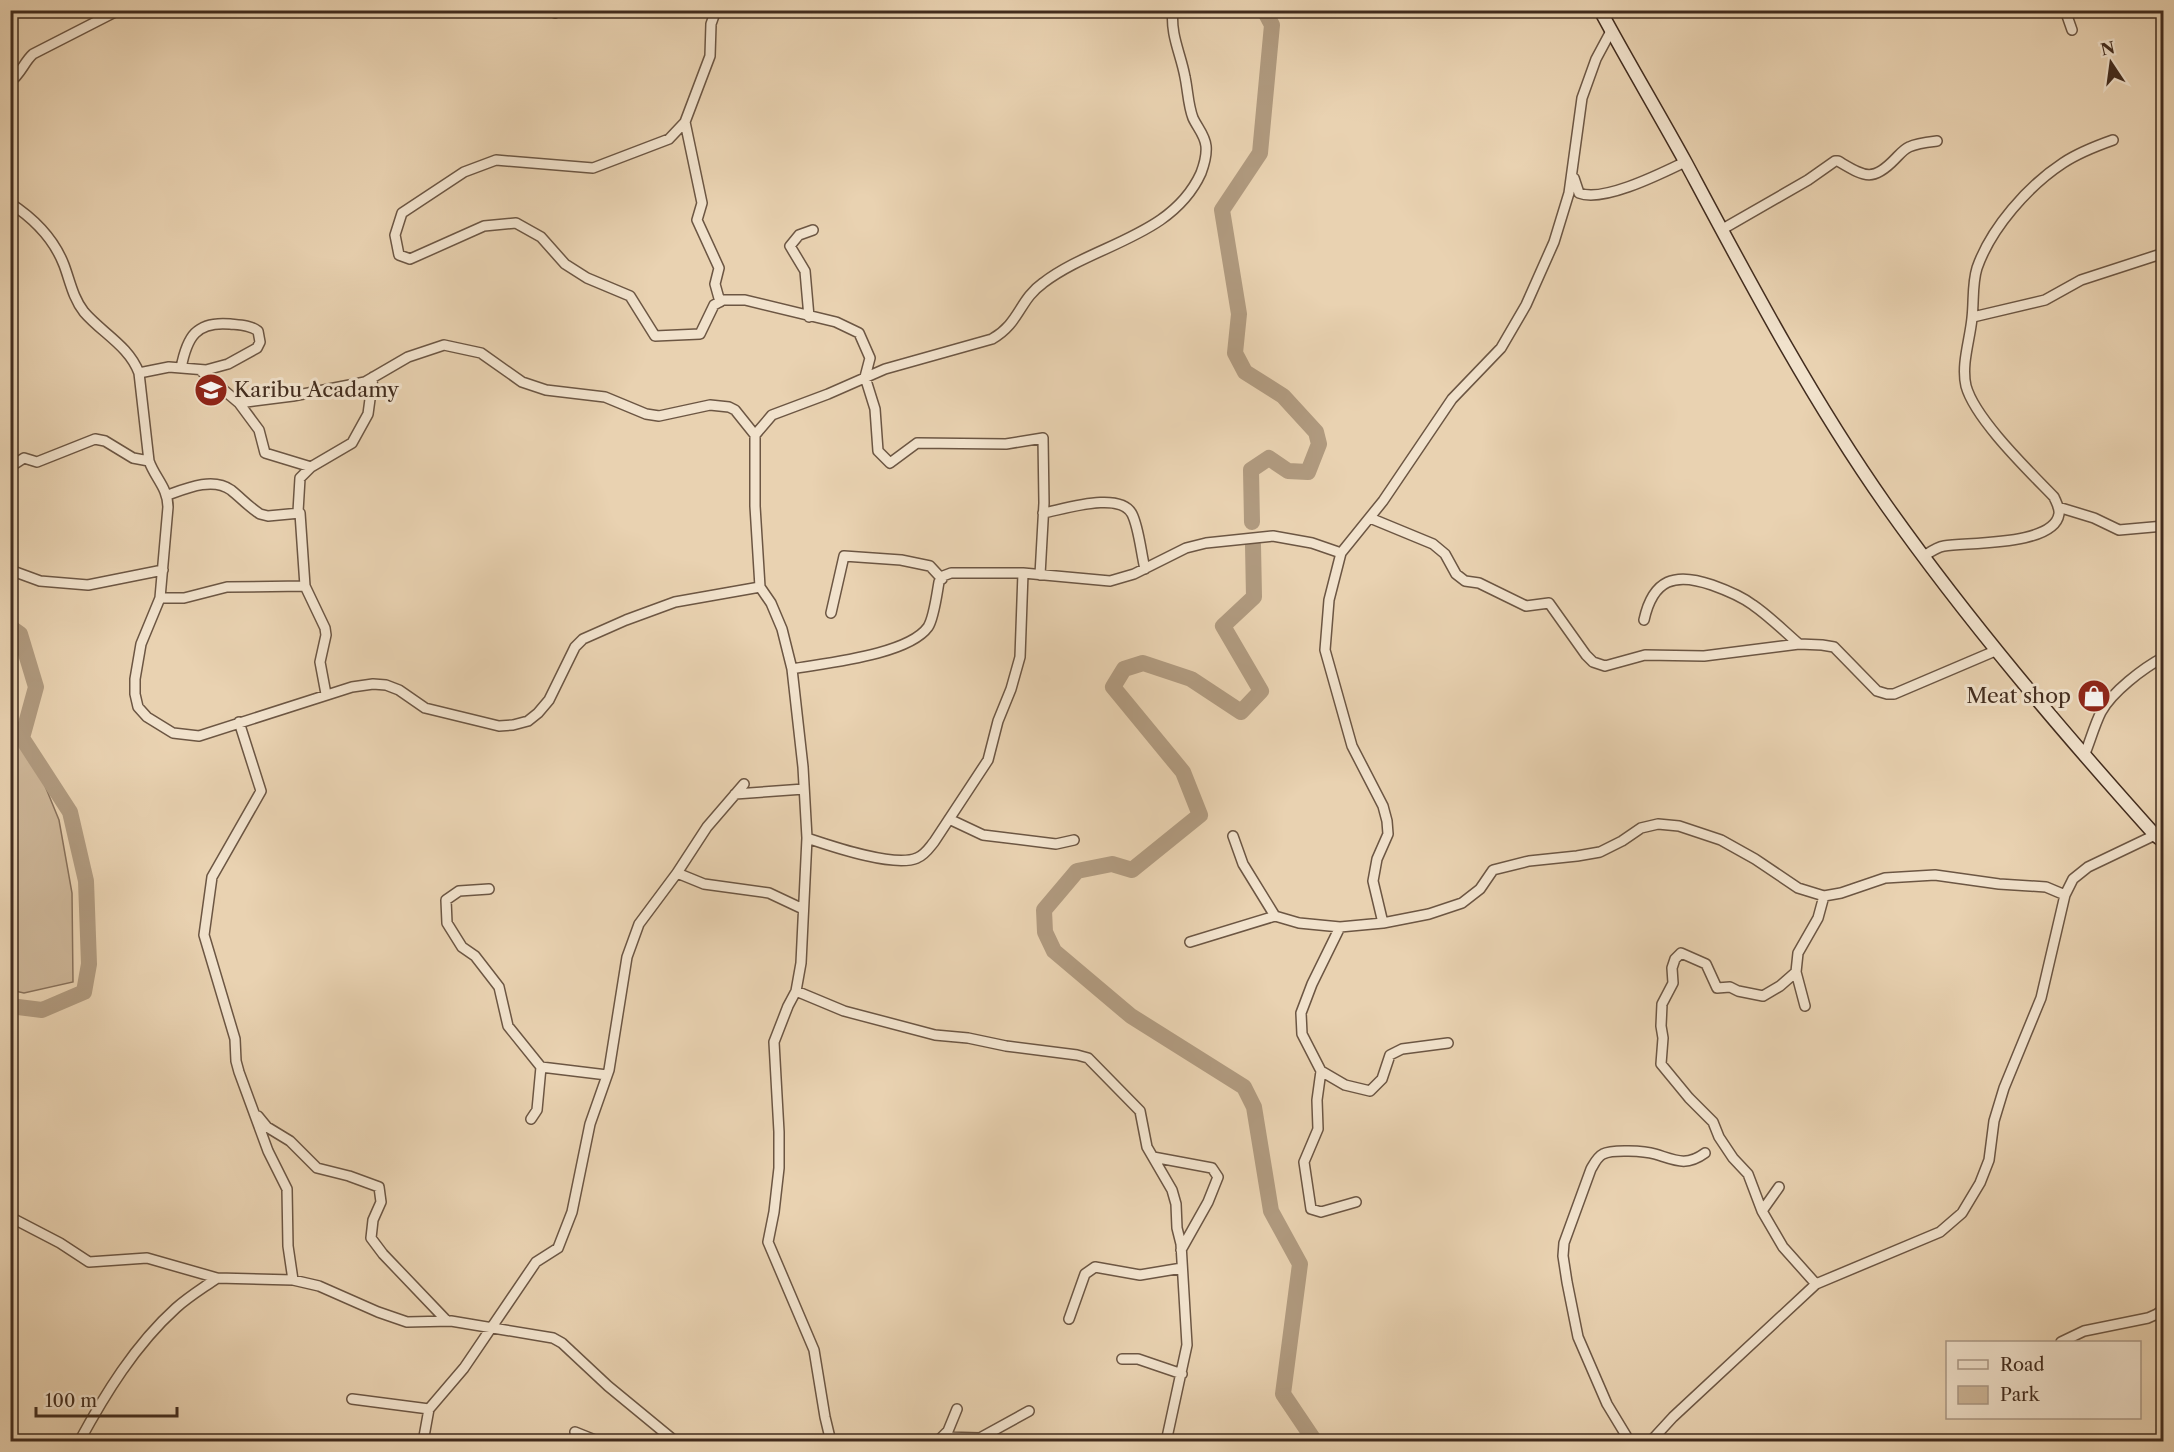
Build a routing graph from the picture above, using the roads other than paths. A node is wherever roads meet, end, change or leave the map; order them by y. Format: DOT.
graph roads {
  1 [pos="119,10"];
  2 [pos="716,10"];
  3 [pos="1173,10"];
  4 [pos="1600,10"];
  5 [pos="2065,10"];
  6 [pos="2072,30"];
  7 [pos="1611,31"];
  8 [pos="10,82"];
  9 [pos="685,122"];
  10 [pos="2113,140"];
  11 [pos="1937,141"];
  12 [pos="1685,162"];
  13 [pos="1574,163"];
  14 [pos="10,203"];
  15 [pos="813,230"];
  16 [pos="1721,230"];
  17 [pos="2163,253"];
  18 [pos="720,302"];
  19 [pos="809,317"];
  20 [pos="1972,317"];
  21 [pos="181,368"];
  22 [pos="200,370"];
  23 [pos="139,374"];
  24 [pos="373,377"];
  25 [pos="865,377"];
  26 [pos="239,403"];
  27 [pos="755,435"];
  28 [pos="149,461"];
  29 [pos="10,467"];
  30 [pos="311,467"];
  31 [pos="168,495"];
  32 [pos="2058,507"];
  33 [pos="298,512"];
  34 [pos="1043,513"];
  35 [pos="1370,518"];
  36 [pos="2163,526"];
  37 [pos="1341,553"];
  38 [pos="1924,556"];
  39 [pos="1145,569"];
  40 [pos="10,570"];
  41 [pos="163,570"];
  42 [pos="1023,573"];
  43 [pos="1040,575"];
  44 [pos="942,579"];
  45 [pos="305,586"];
  46 [pos="760,587"];
  47 [pos="160,598"];
  48 [pos="831,613"];
  49 [pos="1644,620"];
  50 [pos="1799,644"];
  51 [pos="1995,651"];
  52 [pos="2163,657"];
  53 [pos="792,669"];
  54 [pos="326,694"];
  55 [pos="239,722"];
  56 [pos="2084,756"];
  57 [pos="744,784"];
  58 [pos="804,789"];
  59 [pos="735,794"];
  60 [pos="949,819"];
  61 [pos="1233,836"];
  62 [pos="807,838"];
  63 [pos="2159,838"];
  64 [pos="1074,840"];
  65 [pos="677,873"];
  66 [pos="489,889"];
  67 [pos="2065,894"];
  68 [pos="1824,896"];
  69 [pos="802,909"];
  70 [pos="1275,916"];
  71 [pos="1383,923"];
  72 [pos="1340,927"];
  73 [pos="1190,942"];
  74 [pos="1796,972"];
  75 [pos="796,991"];
  76 [pos="1804,1006"];
  77 [pos="1448,1043"];
  78 [pos="541,1067"];
  79 [pos="1321,1071"];
  80 [pos="607,1075"];
  81 [pos="252,1108"];
  82 [pos="531,1119"];
  83 [pos="1705,1153"];
  84 [pos="1153,1157"];
  85 [pos="1779,1187"];
  86 [pos="1356,1202"];
  87 [pos="1762,1211"];
  88 [pos="10,1217"];
  89 [pos="1180,1250"];
  90 [pos="1182,1268"];
  91 [pos="217,1278"];
  92 [pos="293,1280"];
  93 [pos="1816,1284"];
  94 [pos="2163,1309"];
  95 [pos="1069,1319"];
  96 [pos="447,1321"];
  97 [pos="493,1327"];
  98 [pos="2063,1341"];
  99 [pos="1122,1359"];
  100 [pos="1182,1374"];
  101 [pos="352,1399"];
  102 [pos="429,1409"];
  103 [pos="957,1409"];
  104 [pos="1029,1411"];
  105 [pos="575,1432"];
  106 [pos="940,1439"];
  107 [pos="79,1442"];
  108 [pos="423,1442"];
  109 [pos="600,1442"];
  110 [pos="676,1442"];
  111 [pos="831,1442"];
  112 [pos="1166,1442"];
  113 [pos="1630,1442"];
  114 [pos="1650,1442"];
  1 -- 8 [label="street"];
  2 -- 9 [label="street"];
  3 -- 25 [label="street"];
  4 -- 7 [label="main road"];
  5 -- 6 [label="street"];
  7 -- 12 [label="main road"];
  7 -- 13 [label="street"];
  9 -- 18 [label="street"];
  9 -- 18 [label="street"];
  10 -- 20 [label="street"];
  11 -- 16 [label="street"];
  12 -- 13 [label="street"];
  12 -- 16 [label="main road"];
  13 -- 35 [label="street"];
  14 -- 23 [label="street"];
  15 -- 19 [label="street"];
  16 -- 38 [label="main road"];
  17 -- 20 [label="street"];
  18 -- 19 [label="street"];
  19 -- 25 [label="street"];
  20 -- 32 [label="street"];
  21 -- 22 [label="street"];
  21 -- 22 [label="street"];
  21 -- 23 [label="street"];
  22 -- 26 [label="street"];
  23 -- 28 [label="street"];
  24 -- 26 [label="street"];
  24 -- 27 [label="street"];
  24 -- 30 [label="street"];
  25 -- 27 [label="street"];
  25 -- 34 [label="street"];
  26 -- 30 [label="street"];
  27 -- 46 [label="street"];
  28 -- 29 [label="street"];
  28 -- 31 [label="street"];
  30 -- 33 [label="street"];
  31 -- 33 [label="street"];
  31 -- 41 [label="street"];
  32 -- 36 [label="street"];
  32 -- 38 [label="street"];
  33 -- 45 [label="street"];
  34 -- 39 [label="street"];
  34 -- 43 [label="street"];
  35 -- 37 [label="street"];
  35 -- 50 [label="street"];
  37 -- 39 [label="street"];
  37 -- 71 [label="street"];
  38 -- 51 [label="main road"];
  39 -- 43 [label="street"];
  40 -- 41 [label="street"];
  41 -- 47 [label="street"];
  42 -- 43 [label="street"];
  42 -- 44 [label="street"];
  42 -- 60 [label="street"];
  44 -- 48 [label="street"];
  44 -- 53 [label="street"];
  45 -- 47 [label="street"];
  45 -- 54 [label="street"];
  46 -- 53 [label="street"];
  46 -- 54 [label="street"];
  47 -- 55 [label="street"];
  49 -- 50 [label="street"];
  50 -- 51 [label="street"];
  51 -- 56 [label="main road"];
  52 -- 56 [label="street"];
  53 -- 58 [label="street"];
  54 -- 55 [label="street"];
  55 -- 81 [label="street"];
  56 -- 63 [label="main road"];
  57 -- 59 [label="street"];
  58 -- 59 [label="street"];
  58 -- 62 [label="street"];
  59 -- 65 [label="street"];
  60 -- 62 [label="street"];
  60 -- 64 [label="street"];
  61 -- 70 [label="street"];
  62 -- 69 [label="street"];
  63 -- 67 [label="street"];
  65 -- 69 [label="street"];
  65 -- 80 [label="street"];
  66 -- 78 [label="street"];
  67 -- 68 [label="street"];
  67 -- 93 [label="street"];
  68 -- 71 [label="street"];
  68 -- 74 [label="street"];
  69 -- 75 [label="street"];
  70 -- 72 [label="street"];
  70 -- 73 [label="street"];
  71 -- 72 [label="street"];
  72 -- 79 [label="street"];
  74 -- 76 [label="street"];
  74 -- 87 [label="street"];
  75 -- 84 [label="street"];
  75 -- 111 [label="street"];
  77 -- 79 [label="street"];
  78 -- 80 [label="street"];
  78 -- 82 [label="street"];
  79 -- 86 [label="street"];
  80 -- 97 [label="street"];
  81 -- 92 [label="street"];
  81 -- 96 [label="street"];
  83 -- 113 [label="street"];
  84 -- 89 [label="street"];
  84 -- 89 [label="street"];
  85 -- 87 [label="street"];
  87 -- 93 [label="street"];
  88 -- 91 [label="street"];
  89 -- 90 [label="street"];
  90 -- 95 [label="street"];
  90 -- 100 [label="street"];
  91 -- 92 [label="street"];
  91 -- 107 [label="street"];
  92 -- 96 [label="street"];
  93 -- 114 [label="street"];
  94 -- 98 [label="street"];
  96 -- 97 [label="street"];
  97 -- 102 [label="street"];
  97 -- 110 [label="street"];
  99 -- 100 [label="street"];
  100 -- 112 [label="street"];
  101 -- 102 [label="street"];
  102 -- 108 [label="street"];
  103 -- 106 [label="street"];
  104 -- 106 [label="street"];
  105 -- 109 [label="street"];
}
